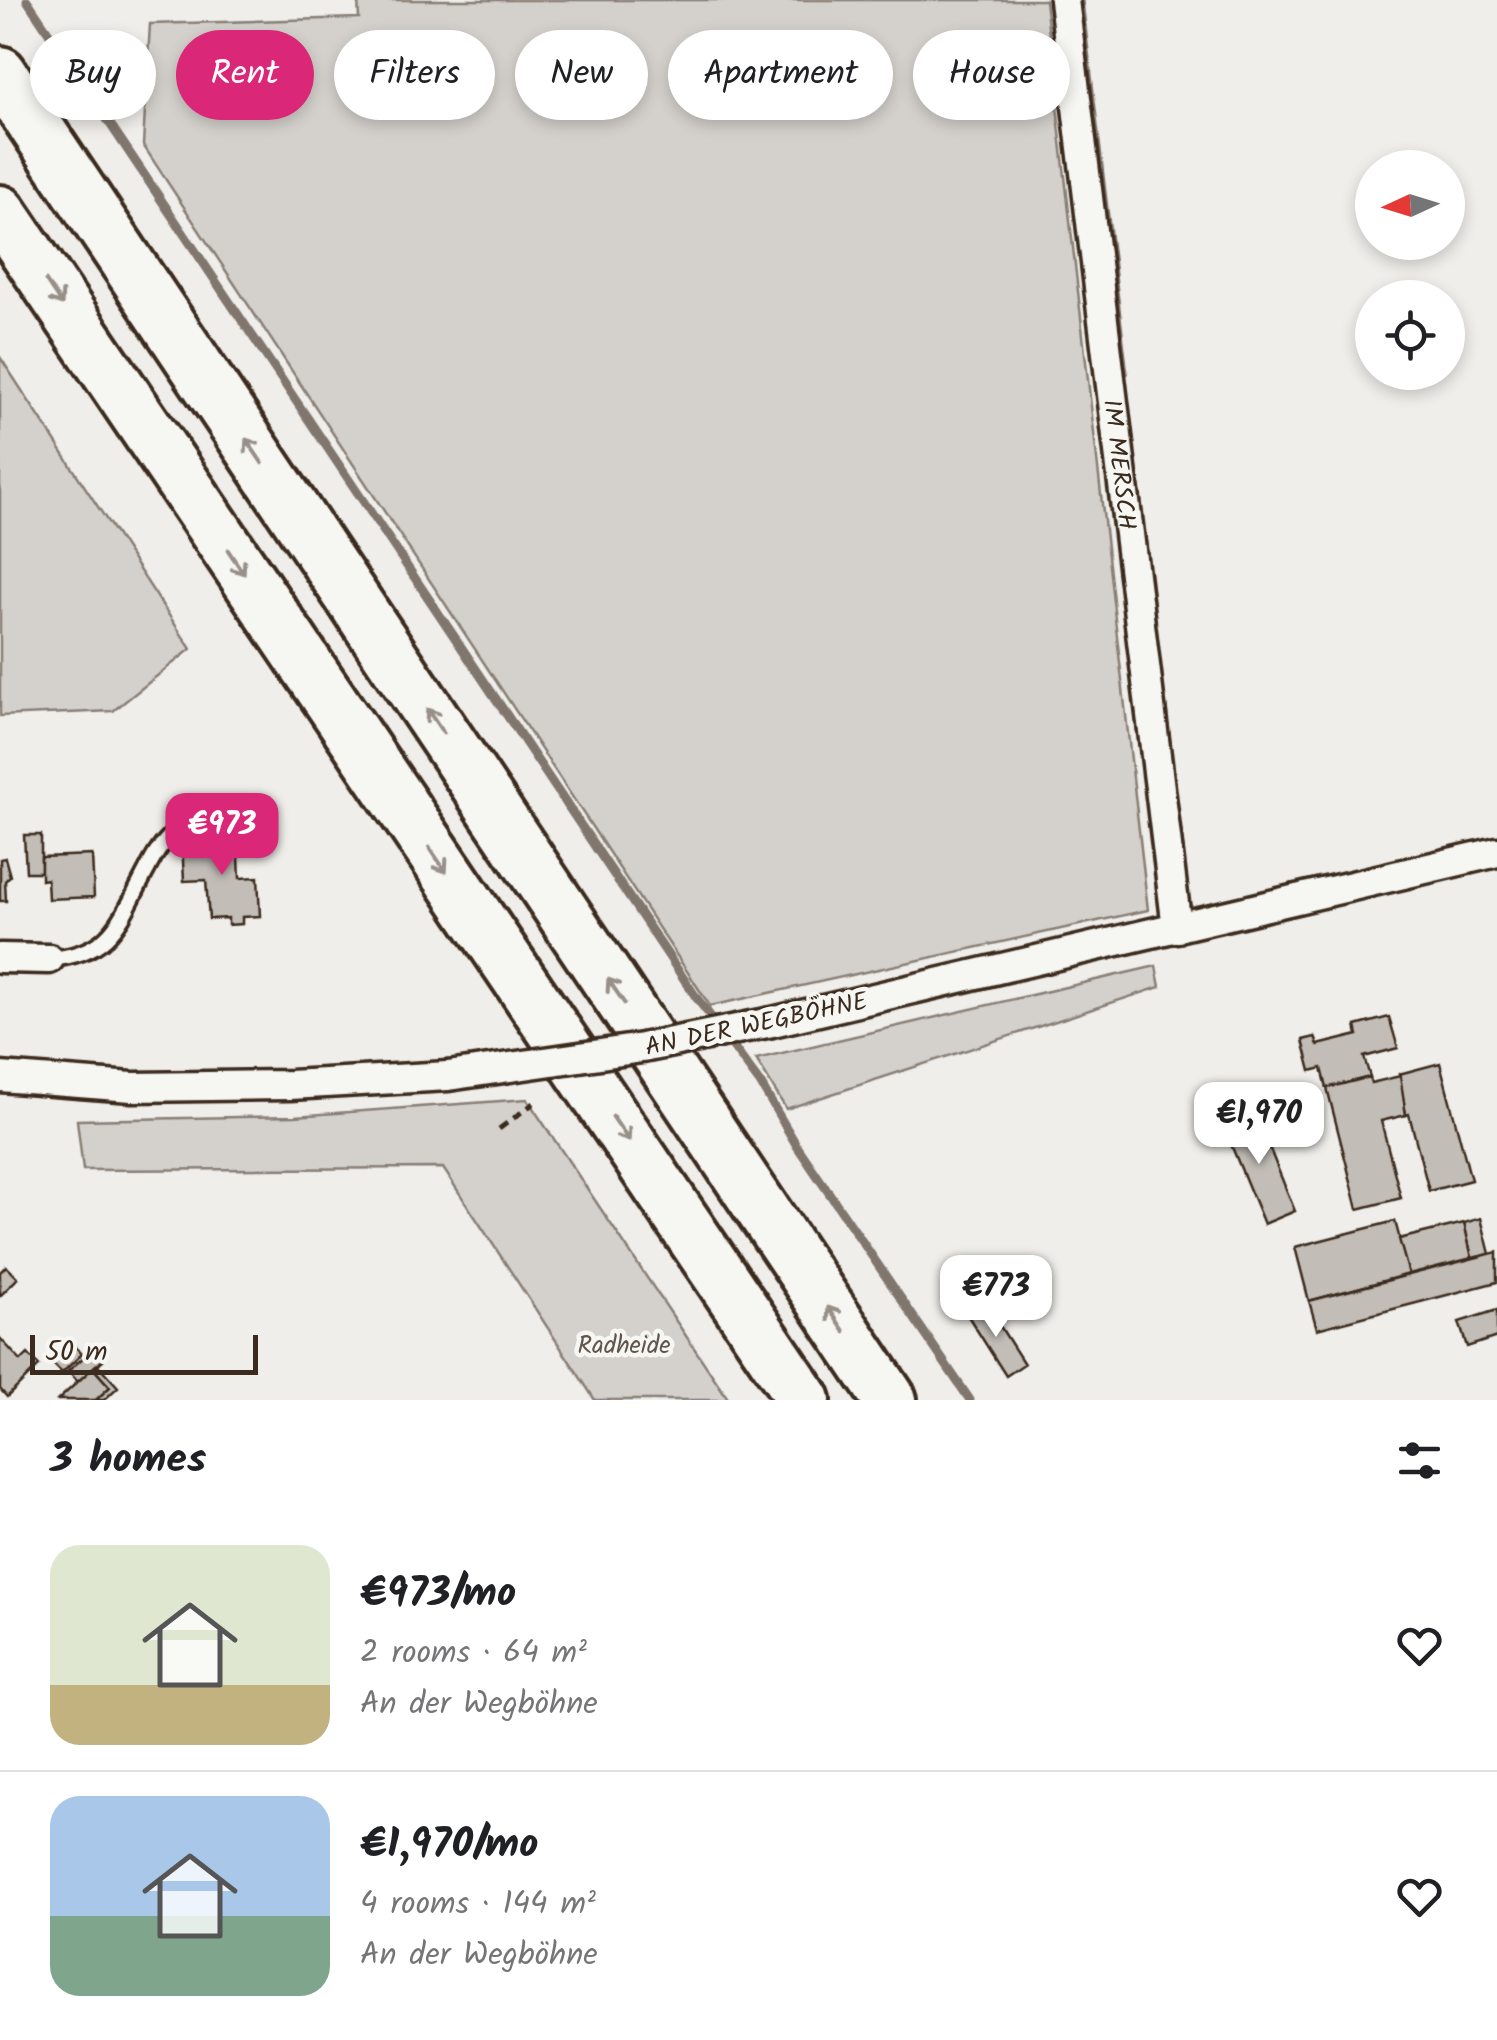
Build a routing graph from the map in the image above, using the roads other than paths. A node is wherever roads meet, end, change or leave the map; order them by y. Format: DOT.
graph roads {
  1 [pos="1064,0"];
  2 [pos="0,74"];
  3 [pos="0,212"];
  4 [pos="238,820"];
  5 [pos="1497,852"];
  6 [pos="1177,928"];
  7 [pos="0,958"];
  8 [pos="49,959"];
  9 [pos="0,1077"];
  10 [pos="804,1400"];
  11 [pos="890,1400"];
  1 -- 6 [label="street, IM MERSCH"];
  11 -- 2 [label="highway, one-way"];
  3 -- 10 [label="highway, one-way"];
  4 -- 8 [label="lane"];
  5 -- 6 [label="street, AN DER WEGBÖHNE"];
  6 -- 9 [label="street, AN DER WEGBÖHNE, bridge"];
  7 -- 8 [label="street"];
}
